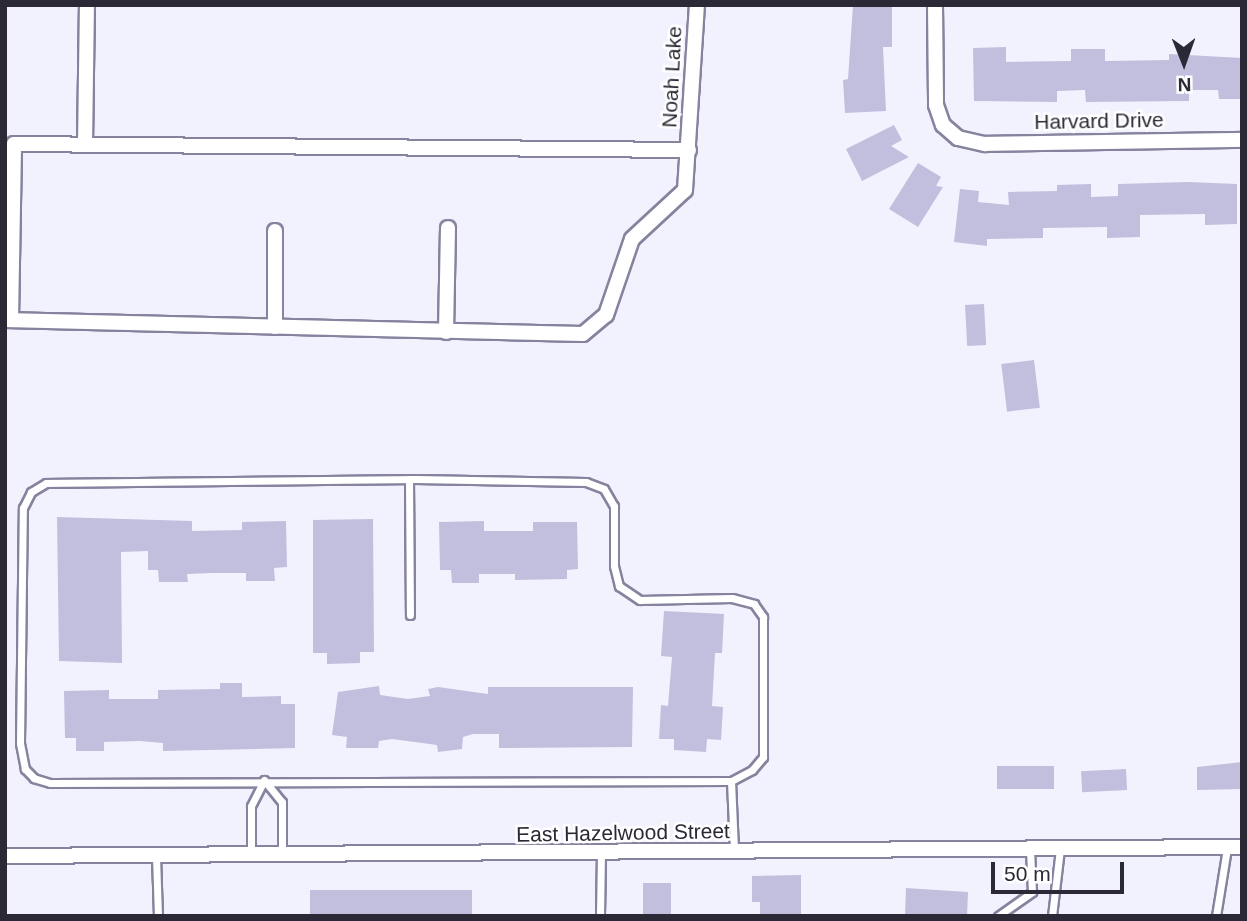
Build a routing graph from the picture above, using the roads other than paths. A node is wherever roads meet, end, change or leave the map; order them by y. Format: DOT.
graph roads {
  1 [pos="87,5"];
  2 [pos="697,5"];
  3 [pos="935,5"];
  4 [pos="1242,140"];
  5 [pos="85,145"];
  6 [pos="689,150"];
  7 [pos="448,228"];
  8 [pos="275,231"];
  9 [pos="8,320"];
  10 [pos="275,327"];
  11 [pos="446,332"];
  12 [pos="409,479"];
  13 [pos="410,615"];
  14 [pos="264,780"];
  15 [pos="731,781"];
  16 [pos="1234,847"];
  17 [pos="1060,849"];
  18 [pos="1030,850"];
  19 [pos="734,853"];
  20 [pos="601,854"];
  21 [pos="5,856"];
  22 [pos="156,856"];
  23 [pos="251,856"];
  24 [pos="282,856"];
  25 [pos="158,916"];
  26 [pos="600,916"];
  27 [pos="998,916"];
  28 [pos="1052,916"];
  29 [pos="1216,916"];
  1 -- 5 [label="street"];
  2 -- 6 [label="street, Noah Lake"];
  3 -- 4 [label="street, Harvard Drive"];
  5 -- 6 [label="street"];
  5 -- 9 [label="street"];
  6 -- 11 [label="street, Noah Lake"];
  7 -- 11 [label="street"];
  8 -- 10 [label="street"];
  9 -- 10 [label="street, Noah Lake"];
  10 -- 11 [label="street, Noah Lake"];
  12 -- 13 [label="lane"];
  12 -- 14 [label="lane"];
  12 -- 15 [label="lane"];
  14 -- 15 [label="lane"];
  14 -- 23 [label="lane"];
  14 -- 24 [label="lane"];
  15 -- 19 [label="lane"];
  16 -- 17 [label="street, East Hazelwood Street"];
  16 -- 29 [label="lane"];
  17 -- 18 [label="street, East Hazelwood Street"];
  17 -- 28 [label="lane"];
  18 -- 19 [label="street, East Hazelwood Street"];
  18 -- 27 [label="lane"];
  19 -- 20 [label="street, East Hazelwood Street"];
  20 -- 24 [label="street, East Hazelwood Street"];
  20 -- 26 [label="lane"];
  21 -- 22 [label="street, East Hazelwood Street"];
  22 -- 23 [label="street, East Hazelwood Street"];
  22 -- 25 [label="lane"];
  23 -- 24 [label="street, East Hazelwood Street"];
}
